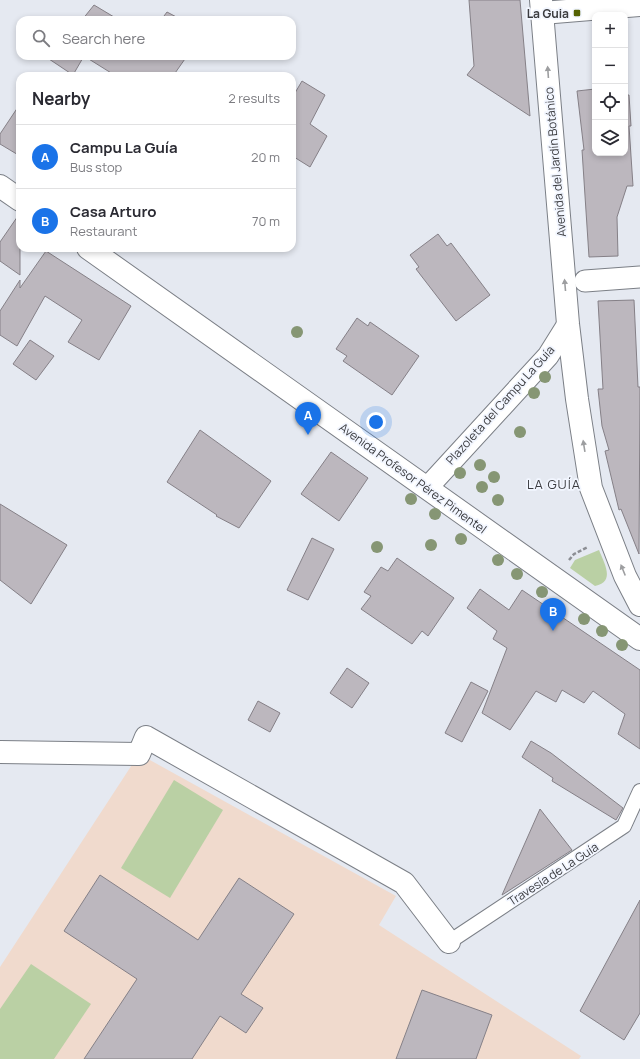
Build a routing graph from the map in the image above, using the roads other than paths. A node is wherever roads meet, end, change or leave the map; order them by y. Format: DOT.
graph roads {
  1 [pos="640,5"];
  2 [pos="542,7"];
  3 [pos="0,186"];
  4 [pos="16,197"];
  5 [pos="94,252"];
  6 [pos="640,277"];
  7 [pos="585,281"];
  8 [pos="568,324"];
  9 [pos="427,488"];
  10 [pos="640,605"];
  11 [pos="640,638"];
  12 [pos="0,752"];
  13 [pos="640,791"];
  14 [pos="450,942"];
  1 -- 2 [label="street"];
  8 -- 2 [label="street, Avenida del Jardín Botánico, one-way"];
  3 -- 4 [label="street"];
  5 -- 9 [label="street, Avenida Profesor Pérez Pimentel"];
  6 -- 7 [label="street"];
  8 -- 9 [label="street, Plazoleta del Campu La Guía"];
  10 -- 8 [label="street, Plazoleta del Campu La Guía, one-way"];
  9 -- 11 [label="street, Avenida Profesor Pérez Pimentel"];
  12 -- 14 [label="street"];
  13 -- 14 [label="lane, Travesía de La Guía"];
}
